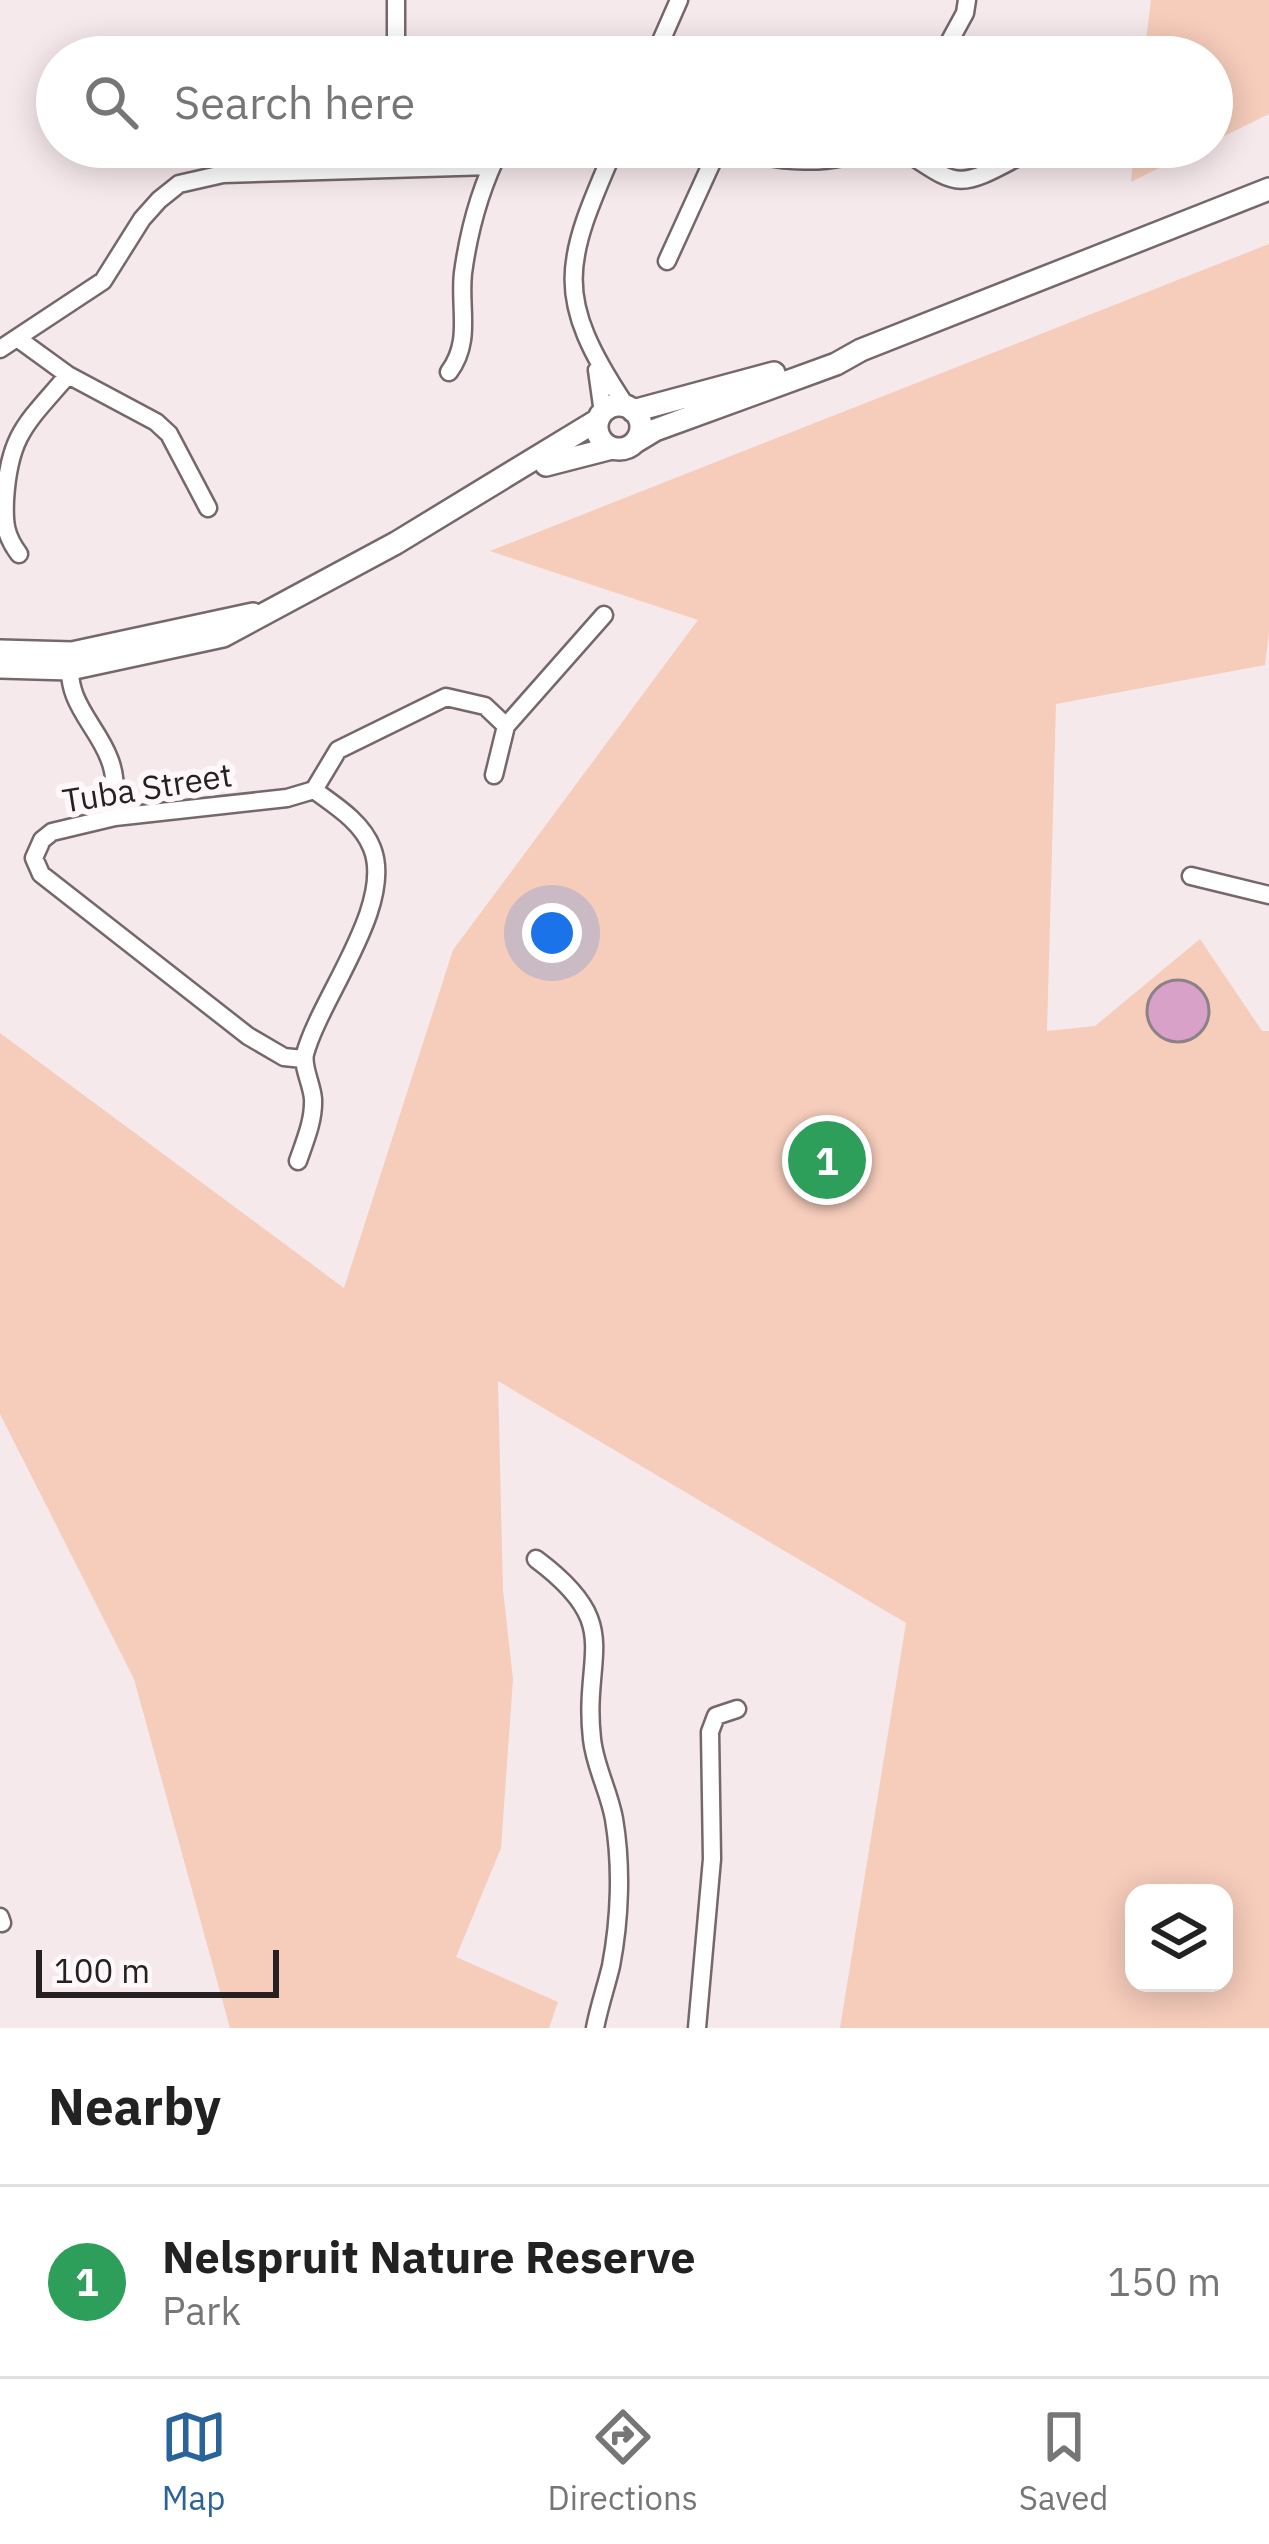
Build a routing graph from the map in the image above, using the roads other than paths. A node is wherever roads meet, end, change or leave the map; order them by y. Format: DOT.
graph roads {
  1 [pos="397,0"];
  2 [pos="679,0"];
  3 [pos="967,0"];
  4 [pos="396,36"];
  5 [pos="663,36"];
  6 [pos="952,36"];
  7 [pos="361,168"];
  8 [pos="491,168"];
  9 [pos="606,168"];
  10 [pos="710,168"];
  11 [pos="931,168"];
  12 [pos="998,168"];
  13 [pos="1269,189"];
  14 [pos="668,261"];
  15 [pos="17,338"];
  16 [pos="0,350"];
  17 [pos="861,350"];
  18 [pos="597,363"];
  19 [pos="449,372"];
  20 [pos="68,375"];
  21 [pos="630,409"];
  22 [pos="601,416"];
  23 [pos="635,442"];
  24 [pos="612,448"];
  25 [pos="506,480"];
  26 [pos="208,508"];
  27 [pos="19,554"];
  28 [pos="604,616"];
  29 [pos="0,651"];
  30 [pos="71,661"];
  31 [pos="0,667"];
  32 [pos="506,726"];
  33 [pos="494,776"];
  34 [pos="314,790"];
  35 [pos="115,817"];
  36 [pos="1191,876"];
  37 [pos="1269,895"];
  38 [pos="303,1059"];
  39 [pos="298,1161"];
  40 [pos="536,1559"];
  41 [pos="737,1708"];
  42 [pos="595,2028"];
  43 [pos="697,2028"];
  1 -- 4 [label="street"];
  2 -- 5 [label="street"];
  3 -- 6 [label="street"];
  7 -- 15 [label="street"];
  8 -- 19 [label="street"];
  9 -- 18 [label="street"];
  10 -- 14 [label="street"];
  11 -- 12 [label="street"];
  13 -- 17 [label="main road"];
  15 -- 16 [label="street"];
  15 -- 20 [label="street"];
  17 -- 21 [label="main road"];
  17 -- 23 [label="main road"];
  18 -- 21 [label="street"];
  18 -- 22 [label="street"];
  20 -- 26 [label="street"];
  20 -- 27 [label="street"];
  21 -- 22 [label="main road"];
  21 -- 23 [label="main road"];
  22 -- 24 [label="main road"];
  22 -- 25 [label="main road"];
  23 -- 24 [label="main road"];
  24 -- 25 [label="main road"];
  25 -- 30 [label="main road"];
  28 -- 32 [label="street"];
  29 -- 30 [label="main road"];
  30 -- 31 [label="main road"];
  30 -- 35 [label="street"];
  32 -- 33 [label="street"];
  32 -- 34 [label="street"];
  34 -- 35 [label="street, Tuba Street"];
  34 -- 38 [label="street"];
  35 -- 38 [label="street, Tuba Street"];
  36 -- 37 [label="street"];
  38 -- 39 [label="street"];
  40 -- 42 [label="street"];
  41 -- 43 [label="street"];
}
